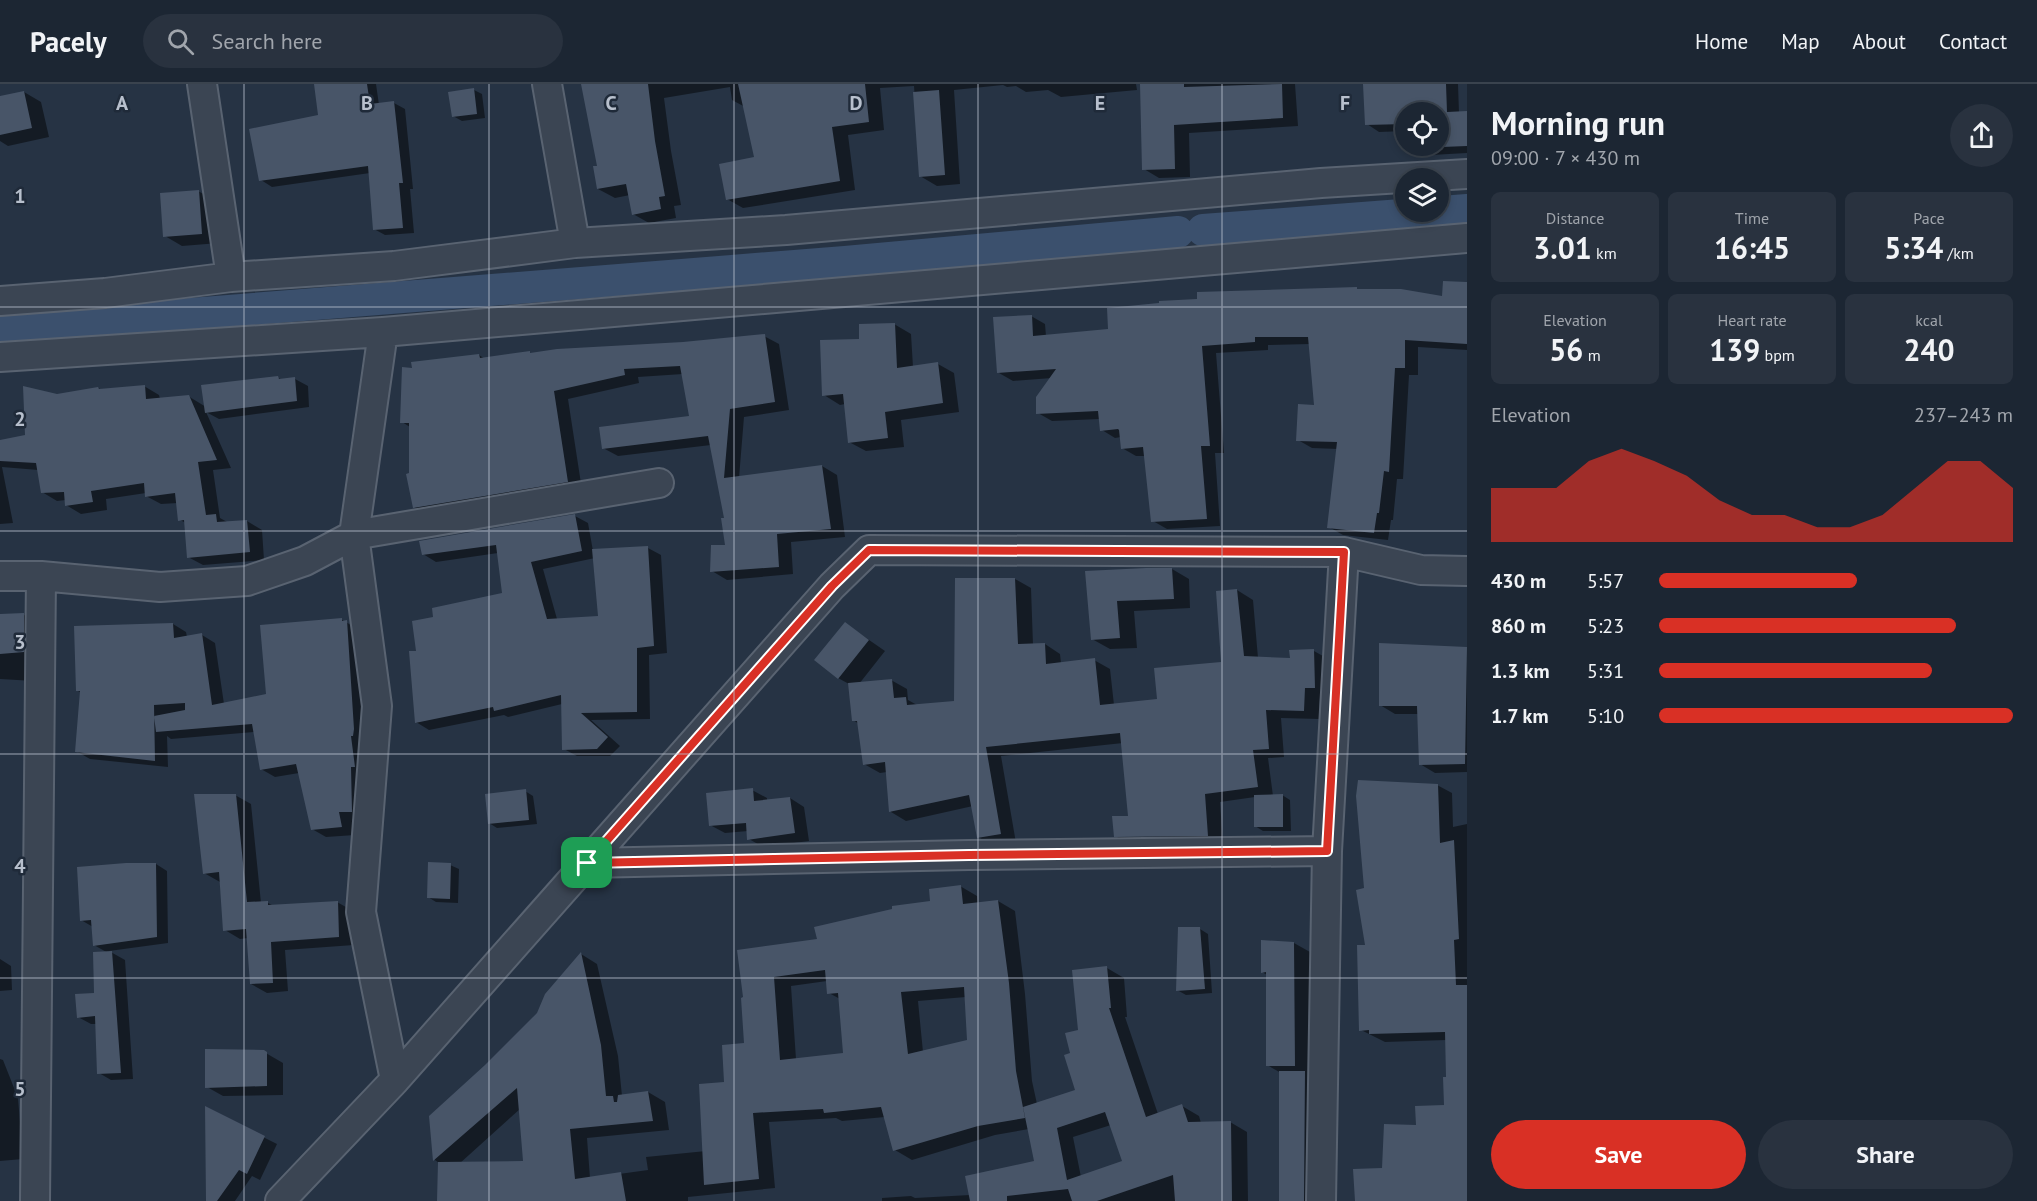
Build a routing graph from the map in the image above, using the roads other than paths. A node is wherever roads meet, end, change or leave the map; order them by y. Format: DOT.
graph roads {
  1 [pos="202,84"];
  2 [pos="547,84"];
  3 [pos="1467,174"];
  4 [pos="1467,238"];
  5 [pos="575,243"];
  6 [pos="231,277"];
  7 [pos="0,301"];
  8 [pos="383,332"];
  9 [pos="0,357"];
  10 [pos="659,483"];
  11 [pos="354,535"];
  12 [pos="1344,552"];
  13 [pos="1467,571"];
  14 [pos="0,576"];
  15 [pos="42,576"];
  16 [pos="1327,851"];
  17 [pos="587,863"];
  18 [pos="395,1080"];
  19 [pos="35,1201"];
  20 [pos="280,1201"];
  21 [pos="1321,1201"];
  1 -- 6 [label="street"];
  2 -- 5 [label="street"];
  3 -- 5 [label="street"];
  4 -- 8 [label="street"];
  5 -- 6 [label="street"];
  6 -- 7 [label="street"];
  8 -- 9 [label="street"];
  8 -- 11 [label="street"];
  10 -- 11 [label="street"];
  11 -- 15 [label="street"];
  11 -- 18 [label="street"];
  12 -- 13 [label="street"];
  12 -- 16 [label="street"];
  12 -- 17 [label="street"];
  14 -- 15 [label="street"];
  15 -- 19 [label="street"];
  16 -- 17 [label="street"];
  16 -- 21 [label="street"];
  17 -- 18 [label="street"];
  18 -- 20 [label="street"];
}
